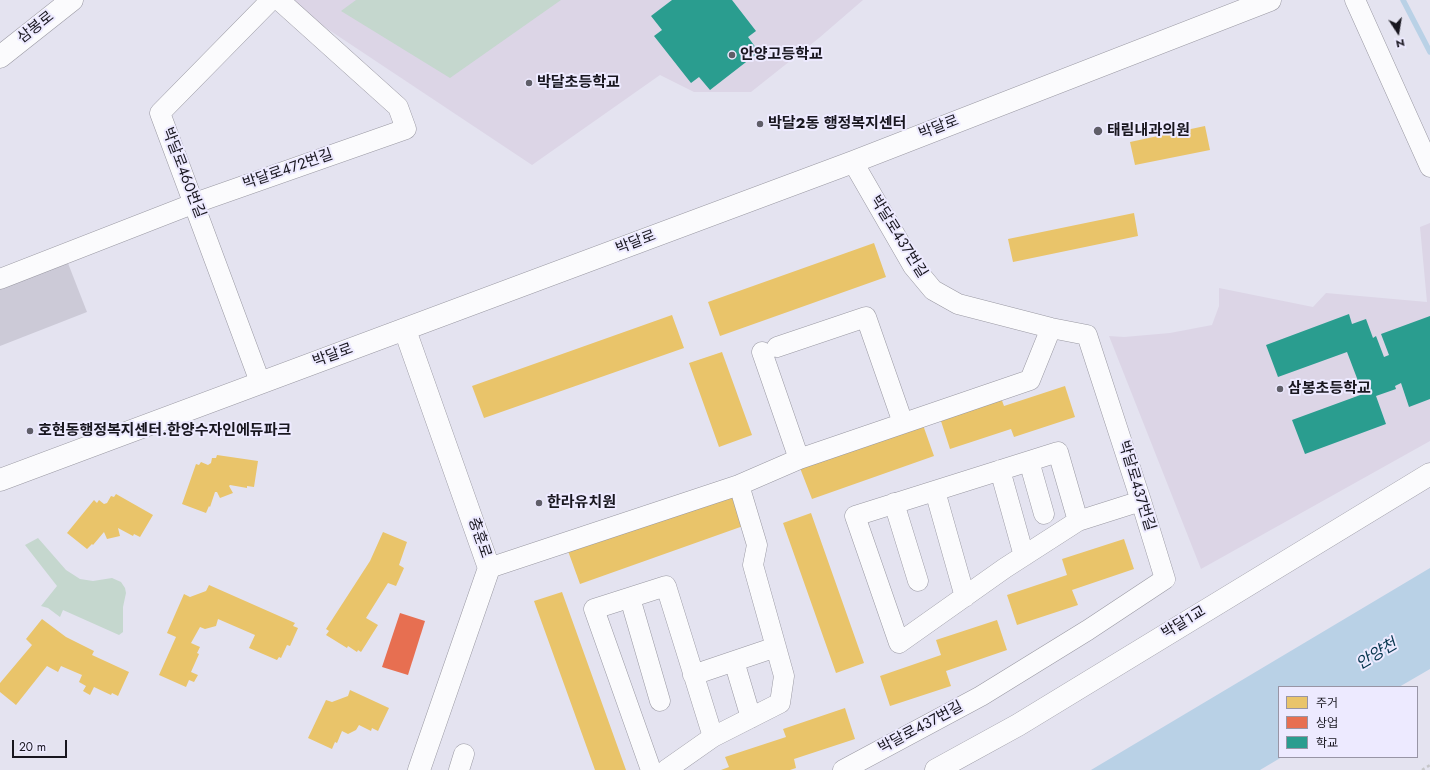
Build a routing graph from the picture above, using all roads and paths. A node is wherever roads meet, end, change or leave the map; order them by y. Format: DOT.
graph roads {
  1 [pos="72,0"];
  2 [pos="271,0"];
  3 [pos="279,0"];
  4 [pos="1270,0"];
  5 [pos="1355,0"];
  6 [pos="0,57"];
  7 [pos="853,162"];
  8 [pos="1430,167"];
  9 [pos="195,203"];
  10 [pos="0,279"];
  11 [pos="1051,328"];
  12 [pos="405,330"];
  13 [pos="260,382"];
  14 [pos="903,423"];
  15 [pos="799,459"];
  16 [pos="1029,461"];
  17 [pos="1000,470"];
  18 [pos="1430,474"];
  19 [pos="0,480"];
  20 [pos="739,485"];
  21 [pos="935,491"];
  22 [pos="1141,501"];
  23 [pos="894,503"];
  24 [pos="1044,514"];
  25 [pos="1078,521"];
  26 [pos="1024,556"];
  27 [pos="489,568"];
  28 [pos="918,581"];
  29 [pos="965,597"];
  30 [pos="630,598"];
  31 [pos="776,647"];
  32 [pos="734,661"];
  33 [pos="693,675"];
  34 [pos="660,701"];
  35 [pos="751,718"];
  36 [pos="713,737"];
  37 [pos="1430,765"];
  38 [pos="420,770"];
  39 [pos="651,770"];
  40 [pos="666,770"];
  41 [pos="843,770"];
  42 [pos="936,770"];
  43 [pos="1422,770"];
  1 -- 6 [label="street, 삼봉로"];
  2 -- 9 [label="street, 박달로460번길"];
  3 -- 9 [label="street, 박달로472번길"];
  4 -- 7 [label="street, 박달로"];
  5 -- 8 [label="street"];
  7 -- 11 [label="street, 박달로437번길"];
  7 -- 12 [label="street, 박달로"];
  9 -- 10 [label="street, 박달로472번길"];
  9 -- 13 [label="street, 박달로460번길"];
  11 -- 14 [label="street"];
  11 -- 22 [label="street, 박달로437번길"];
  12 -- 13 [label="street, 박달로"];
  12 -- 27 [label="street, 충훈로"];
  13 -- 19 [label="street, 박달로"];
  14 -- 15 [label="street"];
  14 -- 15 [label="street"];
  15 -- 20 [label="street"];
  16 -- 17 [label="street"];
  16 -- 24 [label="street"];
  16 -- 25 [label="street"];
  17 -- 21 [label="street"];
  17 -- 26 [label="street"];
  18 -- 42 [label="street, 박달1교"];
  20 -- 27 [label="street"];
  20 -- 31 [label="street"];
  21 -- 23 [label="street"];
  21 -- 29 [label="street"];
  22 -- 25 [label="street"];
  22 -- 41 [label="street, 박달로437번길"];
  23 -- 28 [label="street"];
  23 -- 29 [label="street"];
  25 -- 26 [label="street"];
  26 -- 29 [label="street"];
  27 -- 38 [label="street, 충훈로"];
  30 -- 33 [label="street"];
  30 -- 34 [label="street"];
  30 -- 39 [label="street"];
  31 -- 32 [label="street"];
  31 -- 35 [label="street"];
  32 -- 33 [label="street"];
  32 -- 35 [label="street"];
  33 -- 36 [label="street"];
  35 -- 36 [label="street"];
  36 -- 40 [label="street"];
  37 -- 43 [label="path"];
}
